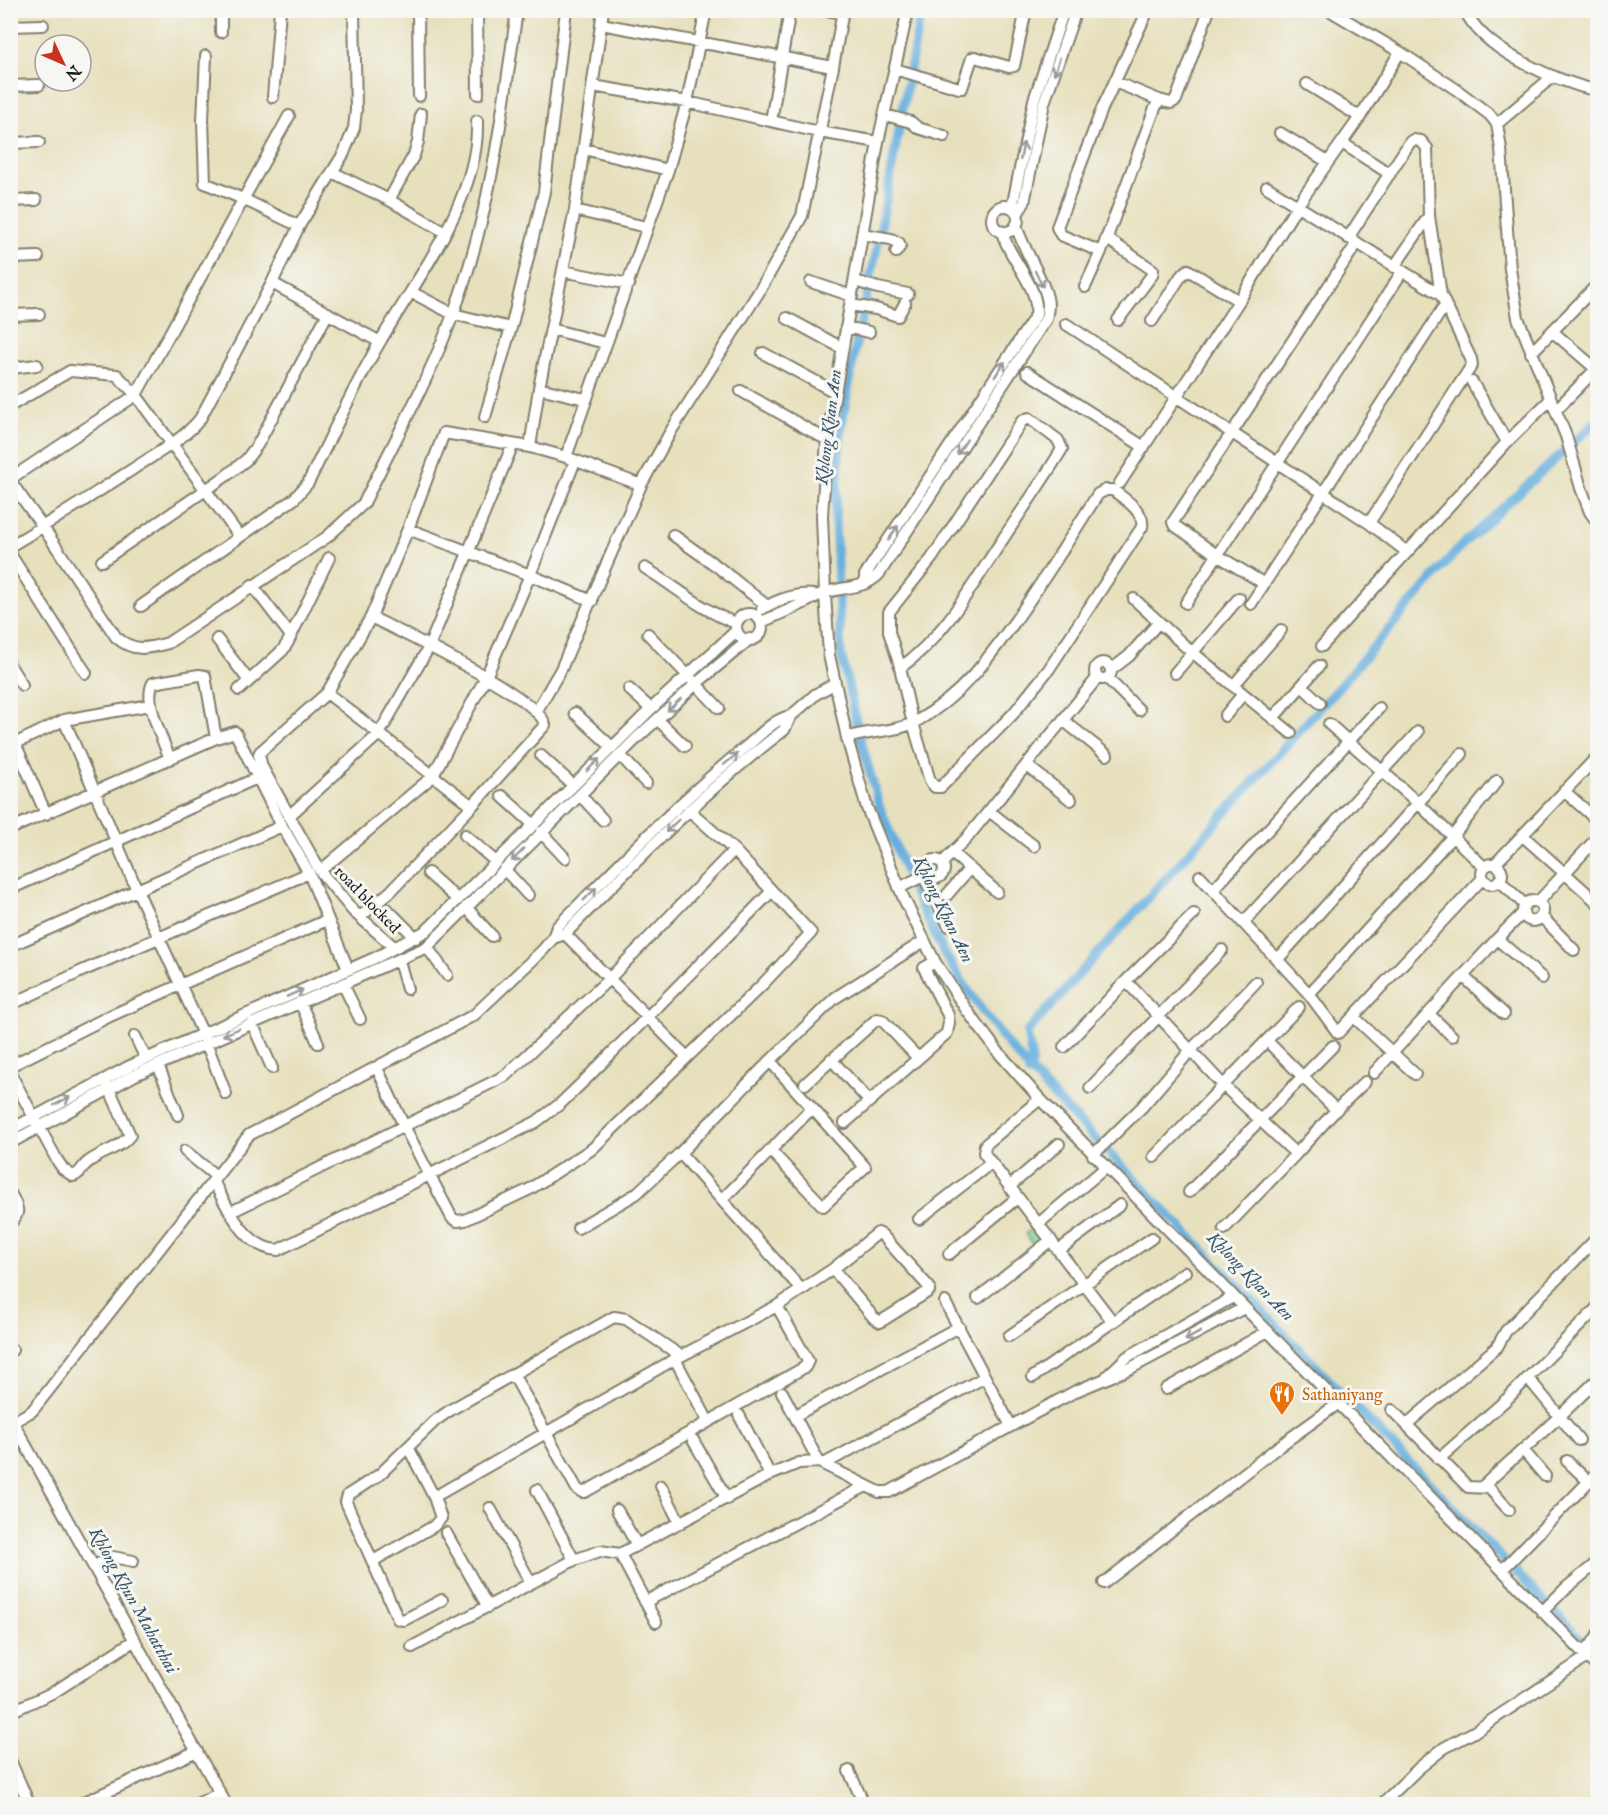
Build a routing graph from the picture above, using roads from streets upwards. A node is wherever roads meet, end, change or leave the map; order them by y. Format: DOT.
graph roads {
  1 [pos="221,10"];
  2 [pos="280,10"];
  3 [pos="354,10"];
  4 [pos="418,10"];
  5 [pos="477,10"];
  6 [pos="517,10"];
  7 [pos="566,10"];
  8 [pos="603,10"];
  9 [pos="706,10"];
  10 [pos="790,10"];
  11 [pos="826,10"];
  12 [pos="908,10"];
  13 [pos="1026,10"];
  14 [pos="1064,10"];
  15 [pos="1076,10"];
  16 [pos="1148,10"];
  17 [pos="1209,10"];
  18 [pos="1329,10"];
  19 [pos="1468,10"];
  20 [pos="842,12"];
  21 [pos="602,24"];
  22 [pos="43,25"];
  23 [pos="10,26"];
  24 [pos="221,32"];
  25 [pos="700,42"];
  26 [pos="1400,52"];
  27 [pos="206,56"];
  28 [pos="782,57"];
  29 [pos="833,67"];
  30 [pos="900,71"];
  31 [pos="1552,77"];
  32 [pos="1115,82"];
  33 [pos="1307,84"];
  34 [pos="33,85"];
  35 [pos="10,86"];
  36 [pos="593,86"];
  37 [pos="1598,91"];
  38 [pos="478,94"];
  39 [pos="419,96"];
  40 [pos="273,97"];
  41 [pos="1159,100"];
  42 [pos="1039,101"];
  43 [pos="687,102"];
  44 [pos="421,114"];
  45 [pos="289,116"];
  46 [pos="888,116"];
  47 [pos="1360,117"];
  48 [pos="477,121"];
  49 [pos="771,121"];
  50 [pos="1497,124"];
  51 [pos="819,132"];
  52 [pos="1280,133"];
  53 [pos="944,136"];
  54 [pos="878,141"];
  55 [pos="39,142"];
  56 [pos="10,143"];
  57 [pos="1342,143"];
  58 [pos="584,149"];
  59 [pos="1328,162"];
  60 [pos="668,170"];
  61 [pos="332,172"];
  62 [pos="1390,174"];
  63 [pos="1267,187"];
  64 [pos="243,199"];
  65 [pos="36,200"];
  66 [pos="389,200"];
  67 [pos="10,201"];
  68 [pos="1297,206"];
  69 [pos="575,210"];
  70 [pos="1015,216"];
  71 [pos="1429,216"];
  72 [pos="298,226"];
  73 [pos="646,227"];
  74 [pos="445,232"];
  75 [pos="1002,232"];
  76 [pos="867,234"];
  77 [pos="1106,238"];
  78 [pos="1352,240"];
  79 [pos="896,252"];
  80 [pos="1101,252"];
  81 [pos="38,257"];
  82 [pos="10,258"];
  83 [pos="1398,270"];
  84 [pos="563,271"];
  85 [pos="811,282"];
  86 [pos="859,282"];
  87 [pos="272,283"];
  88 [pos="628,284"];
  89 [pos="1598,284"];
  90 [pos="1085,287"];
  91 [pos="411,292"];
  92 [pos="1443,300"];
  93 [pos="1239,301"];
  94 [pos="853,302"];
  95 [pos="39,314"];
  96 [pos="328,314"];
  97 [pos="453,314"];
  98 [pos="10,315"];
  99 [pos="788,318"];
  100 [pos="1118,320"];
  101 [pos="1152,321"];
  102 [pos="1065,324"];
  103 [pos="511,328"];
  104 [pos="850,328"];
  105 [pos="551,330"];
  106 [pos="1552,331"];
  107 [pos="869,332"];
  108 [pos="380,342"];
  109 [pos="605,344"];
  110 [pos="842,348"];
  111 [pos="763,353"];
  112 [pos="1531,353"];
  113 [pos="37,365"];
  114 [pos="10,368"];
  115 [pos="1597,368"];
  116 [pos="1027,372"];
  117 [pos="1472,382"];
  118 [pos="539,388"];
  119 [pos="741,391"];
  120 [pos="835,392"];
  121 [pos="136,395"];
  122 [pos="1175,397"];
  123 [pos="585,399"];
  124 [pos="1553,405"];
  125 [pos="10,406"];
  126 [pos="485,417"];
  127 [pos="1232,434"];
  128 [pos="827,440"];
  129 [pos="1507,442"];
  130 [pos="513,444"];
  131 [pos="170,445"];
  132 [pos="530,447"];
  133 [pos="1144,447"];
  134 [pos="571,459"];
  135 [pos="1277,463"];
  136 [pos="10,480"];
  137 [pos="1120,483"];
  138 [pos="641,485"];
  139 [pos="206,490"];
  140 [pos="1322,493"];
  141 [pos="1369,523"];
  142 [pos="1598,523"];
  143 [pos="44,527"];
  144 [pos="408,529"];
  145 [pos="673,535"];
  146 [pos="240,537"];
  147 [pos="10,546"];
  148 [pos="1407,552"];
  149 [pos="466,553"];
  150 [pos="10,554"];
  151 [pos="1217,555"];
  152 [pos="330,558"];
  153 [pos="102,561"];
  154 [pos="645,568"];
  155 [pos="530,575"];
  156 [pos="865,582"];
  157 [pos="1263,583"];
  158 [pos="252,585"];
  159 [pos="824,594"];
  160 [pos="1134,598"];
  161 [pos="1239,598"];
  162 [pos="592,601"];
  163 [pos="1186,603"];
  164 [pos="1251,604"];
  165 [pos="141,606"];
  166 [pos="767,606"];
  167 [pos="370,617"];
  168 [pos="758,618"];
  169 [pos="1159,621"];
  170 [pos="736,627"];
  171 [pos="1281,630"];
  172 [pos="648,634"];
  173 [pos="291,636"];
  174 [pos="217,639"];
  175 [pos="750,639"];
  176 [pos="1322,646"];
  177 [pos="429,647"];
  178 [pos="1192,652"];
  179 [pos="10,666"];
  180 [pos="1319,666"];
  181 [pos="900,668"];
  182 [pos="86,673"];
  183 [pos="1175,673"];
  184 [pos="688,674"];
  185 [pos="1105,675"];
  186 [pos="486,677"];
  187 [pos="249,681"];
  188 [pos="697,683"];
  189 [pos="834,684"];
  190 [pos="22,685"];
  191 [pos="1233,686"];
  192 [pos="1302,686"];
  193 [pos="629,689"];
  194 [pos="239,690"];
  195 [pos="327,693"];
  196 [pos="1243,694"];
  197 [pos="1320,703"];
  198 [pos="150,705"];
  199 [pos="719,708"];
  200 [pos="1379,708"];
  201 [pos="651,709"];
  202 [pos="1140,710"];
  203 [pos="536,712"];
  204 [pos="575,713"];
  205 [pos="1225,716"];
  206 [pos="915,718"];
  207 [pos="1273,718"];
  208 [pos="64,720"];
  209 [pos="658,720"];
  210 [pos="1063,720"];
  211 [pos="1329,724"];
  212 [pos="1418,732"];
  213 [pos="1291,733"];
  214 [pos="379,734"];
  215 [pos="634,734"];
  216 [pos="850,737"];
  217 [pos="216,738"];
  218 [pos="1349,742"];
  219 [pos="13,745"];
  220 [pos="685,746"];
  221 [pos="612,747"];
  222 [pos="1462,754"];
  223 [pos="1107,755"];
  224 [pos="541,756"];
  225 [pos="621,756"];
  226 [pos="1598,756"];
  227 [pos="170,759"];
  228 [pos="1026,765"];
  229 [pos="1382,771"];
  230 [pos="432,777"];
  231 [pos="718,777"];
  232 [pos="257,778"];
  233 [pos="1497,781"];
  234 [pos="646,783"];
  235 [pos="573,785"];
  236 [pos="1564,791"];
  237 [pos="96,792"];
  238 [pos="580,795"];
  239 [pos="502,796"];
  240 [pos="1071,800"];
  241 [pos="1418,803"];
  242 [pos="472,806"];
  243 [pos="689,810"];
  244 [pos="989,811"];
  245 [pos="554,812"];
  246 [pos="46,814"];
  247 [pos="289,816"];
  248 [pos="603,820"];
  249 [pos="1598,821"];
  250 [pos="282,826"];
  251 [pos="10,828"];
  252 [pos="537,828"];
  253 [pos="465,835"];
  254 [pos="1523,836"];
  255 [pos="1452,837"];
  256 [pos="1597,838"];
  257 [pos="117,841"];
  258 [pos="1034,846"];
  259 [pos="734,850"];
  260 [pos="952,853"];
  261 [pos="633,856"];
  262 [pos="565,858"];
  263 [pos="500,865"];
  264 [pos="970,868"];
  265 [pos="1487,870"];
  266 [pos="314,872"];
  267 [pos="428,873"];
  268 [pos="1565,873"];
  269 [pos="923,875"];
  270 [pos="1200,876"];
  271 [pos="1499,880"];
  272 [pos="900,887"];
  273 [pos="10,888"];
  274 [pos="137,890"];
  275 [pos="1213,890"];
  276 [pos="772,891"];
  277 [pos="997,892"];
  278 [pos="528,895"];
  279 [pos="947,895"];
  280 [pos="457,899"];
  281 [pos="1538,902"];
  282 [pos="1598,903"];
  283 [pos="466,907"];
  284 [pos="387,909"];
  285 [pos="1524,909"];
  286 [pos="1194,914"];
  287 [pos="1541,916"];
  288 [pos="360,917"];
  289 [pos="327,920"];
  290 [pos="1243,923"];
  291 [pos="949,926"];
  292 [pos="565,934"];
  293 [pos="492,936"];
  294 [pos="159,937"];
  295 [pos="416,938"];
  296 [pos="553,938"];
  297 [pos="1497,939"];
  298 [pos="924,941"];
  299 [pos="10,946"];
  300 [pos="427,947"];
  301 [pos="395,948"];
  302 [pos="913,949"];
  303 [pos="1222,950"];
  304 [pos="1574,950"];
  305 [pos="1278,959"];
  306 [pos="399,961"];
  307 [pos="379,962"];
  308 [pos="935,962"];
  309 [pos="924,968"];
  310 [pos="348,969"];
  311 [pos="447,975"];
  312 [pos="1463,976"];
  313 [pos="610,978"];
  314 [pos="1542,978"];
  315 [pos="1126,981"];
  316 [pos="1256,982"];
  317 [pos="181,984"];
  318 [pos="343,984"];
  319 [pos="407,988"];
  320 [pos="1309,994"];
  321 [pos="300,1002"];
  322 [pos="10,1005"];
  323 [pos="1299,1007"];
  324 [pos="272,1009"];
  325 [pos="1429,1014"];
  326 [pos="1504,1014"];
  327 [pos="1159,1017"];
  328 [pos="1354,1017"];
  329 [pos="648,1018"];
  330 [pos="360,1019"];
  331 [pos="252,1023"];
  332 [pos="135,1036"];
  333 [pos="1452,1036"];
  334 [pos="204,1038"];
  335 [pos="1267,1041"];
  336 [pos="318,1043"];
  337 [pos="1332,1046"];
  338 [pos="1064,1047"];
  339 [pos="1190,1051"];
  340 [pos="1393,1053"];
  341 [pos="687,1057"];
  342 [pos="918,1058"];
  343 [pos="146,1059"];
  344 [pos="831,1059"];
  345 [pos="770,1061"];
  346 [pos="158,1065"];
  347 [pos="10,1066"];
  348 [pos="272,1068"];
  349 [pos="377,1068"];
  350 [pos="10,1073"];
  351 [pos="1374,1073"];
  352 [pos="1415,1074"];
  353 [pos="1303,1078"];
  354 [pos="1365,1082"];
  355 [pos="805,1084"];
  356 [pos="1223,1085"];
  357 [pos="109,1088"];
  358 [pos="1090,1088"];
  359 [pos="226,1094"];
  360 [pos="1040,1099"];
  361 [pos="869,1101"];
  362 [pos="812,1108"];
  363 [pos="1336,1110"];
  364 [pos="178,1115"];
  365 [pos="34,1116"];
  366 [pos="1261,1120"];
  367 [pos="845,1123"];
  368 [pos="404,1126"];
  369 [pos="40,1127"];
  370 [pos="10,1130"];
  371 [pos="10,1143"];
  372 [pos="1059,1144"];
  373 [pos="770,1150"];
  374 [pos="185,1152"];
  375 [pos="680,1153"];
  376 [pos="1094,1153"];
  377 [pos="1296,1154"];
  378 [pos="1154,1157"];
  379 [pos="991,1163"];
  380 [pos="1105,1168"];
  381 [pos="431,1175"];
  382 [pos="215,1178"];
  383 [pos="1009,1186"];
  384 [pos="1190,1191"];
  385 [pos="10,1194"];
  386 [pos="1017,1198"];
  387 [pos="722,1200"];
  388 [pos="1120,1205"];
  389 [pos="231,1212"];
  390 [pos="919,1219"];
  391 [pos="10,1223"];
  392 [pos="1038,1224"];
  393 [pos="578,1228"];
  394 [pos="1224,1229"];
  395 [pos="1598,1237"];
  396 [pos="1152,1238"];
  397 [pos="1051,1240"];
  398 [pos="1059,1250"];
  399 [pos="949,1254"];
  400 [pos="833,1269"];
  401 [pos="1185,1272"];
  402 [pos="1084,1284"];
  403 [pos="801,1289"];
  404 [pos="1233,1296"];
  405 [pos="978,1298"];
  406 [pos="945,1302"];
  407 [pos="777,1306"];
  408 [pos="1598,1307"];
  409 [pos="1244,1308"];
  410 [pos="1113,1322"];
  411 [pos="959,1327"];
  412 [pos="1268,1331"];
  413 [pos="1009,1336"];
  414 [pos="678,1358"];
  415 [pos="513,1374"];
  416 [pos="985,1377"];
  417 [pos="1034,1377"];
  418 [pos="1528,1378"];
  419 [pos="1105,1379"];
  420 [pos="1596,1384"];
  421 [pos="1166,1389"];
  422 [pos="782,1392"];
  423 [pos="1339,1403"];
  424 [pos="1392,1410"];
  425 [pos="739,1415"];
  426 [pos="796,1415"];
  427 [pos="1560,1416"];
  428 [pos="14,1419"];
  429 [pos="708,1421"];
  430 [pos="1407,1424"];
  431 [pos="1011,1426"];
  432 [pos="547,1432"];
  433 [pos="693,1440"];
  434 [pos="1579,1440"];
  435 [pos="408,1447"];
  436 [pos="1523,1450"];
  437 [pos="1439,1459"];
  438 [pos="1567,1461"];
  439 [pos="822,1463"];
  440 [pos="1598,1472"];
  441 [pos="770,1475"];
  442 [pos="1545,1476"];
  443 [pos="1588,1481"];
  444 [pos="661,1486"];
  445 [pos="866,1486"];
  446 [pos="1482,1487"];
  447 [pos="537,1490"];
  448 [pos="434,1497"];
  449 [pos="727,1499"];
  450 [pos="490,1508"];
  451 [pos="617,1510"];
  452 [pos="1509,1510"];
  453 [pos="680,1523"];
  454 [pos="446,1533"];
  455 [pos="637,1545"];
  456 [pos="620,1554"];
  457 [pos="574,1560"];
  458 [pos="132,1561"];
  459 [pos="373,1561"];
  460 [pos="1598,1562"];
  461 [pos="100,1563"];
  462 [pos="1504,1568"];
  463 [pos="531,1583"];
  464 [pos="1104,1583"];
  465 [pos="442,1600"];
  466 [pos="645,1602"];
  467 [pos="488,1607"];
  468 [pos="1544,1610"];
  469 [pos="656,1622"];
  470 [pos="135,1640"];
  471 [pos="1592,1645"];
  472 [pos="412,1647"];
  473 [pos="1598,1668"];
  474 [pos="10,1712"];
  475 [pos="196,1751"];
  476 [pos="10,1761"];
  477 [pos="849,1772"];
  478 [pos="220,1793"];
  479 [pos="27,1799"];
  480 [pos="80,1804"];
  481 [pos="196,1804"];
  482 [pos="226,1804"];
  483 [pos="864,1804"];
  484 [pos="1382,1804"];
  1 -- 24 [label="street"];
  2 -- 40 [label="street"];
  3 -- 61 [label="street"];
  4 -- 39 [label="street"];
  5 -- 38 [label="street"];
  6 -- 97 [label="street"];
  7 -- 103 [label="street"];
  8 -- 21 [label="street"];
  9 -- 25 [label="street"];
  10 -- 28 [label="street"];
  11 -- 20 [label="street"];
  12 -- 30 [label="street"];
  13 -- 30 [label="street"];
  14 -- 42 [label="street"];
  15 -- 42 [label="street, one-way"];
  16 -- 32 [label="street"];
  17 -- 41 [label="street"];
  18 -- 26 [label="street"];
  19 -- 31 [label="street"];
  20 -- 29 [label="street"];
  21 -- 25 [label="street"];
  21 -- 36 [label="street"];
  22 -- 23 [label="street"];
  25 -- 28 [label="street"];
  25 -- 43 [label="street"];
  26 -- 47 [label="street"];
  26 -- 50 [label="street"];
  27 -- 64 [label="street"];
  28 -- 29 [label="street"];
  28 -- 49 [label="street"];
  29 -- 51 [label="street"];
  30 -- 46 [label="street"];
  31 -- 37 [label="street"];
  31 -- 50 [label="street"];
  32 -- 41 [label="street"];
  32 -- 80 [label="street"];
  33 -- 47 [label="street"];
  34 -- 35 [label="street"];
  36 -- 43 [label="street"];
  36 -- 58 [label="street"];
  41 -- 77 [label="street"];
  42 -- 70 [label="street"];
  43 -- 49 [label="street"];
  43 -- 60 [label="street"];
  44 -- 66 [label="street"];
  45 -- 64 [label="street"];
  46 -- 53 [label="street"];
  46 -- 54 [label="street"];
  47 -- 57 [label="street"];
  48 -- 74 [label="street"];
  49 -- 51 [label="street"];
  50 -- 112 [label="street"];
  51 -- 54 [label="street"];
  51 -- 138 [label="street"];
  52 -- 59 [label="street"];
  54 -- 76 [label="street"];
  55 -- 56 [label="street"];
  57 -- 59 [label="street"];
  57 -- 62 [label="street"];
  58 -- 60 [label="street"];
  58 -- 69 [label="street"];
  59 -- 68 [label="street"];
  60 -- 73 [label="street"];
  61 -- 66 [label="street"];
  61 -- 72 [label="street"];
  62 -- 71 [label="street"];
  62 -- 78 [label="street"];
  63 -- 68 [label="street"];
  64 -- 72 [label="street"];
  64 -- 121 [label="street"];
  65 -- 67 [label="street"];
  66 -- 74 [label="street"];
  68 -- 78 [label="street"];
  68 -- 93 [label="street"];
  69 -- 73 [label="street"];
  69 -- 84 [label="street"];
  70 -- 75 [label="street"];
  70 -- 75 [label="street"];
  70 -- 156 [label="street, one-way"];
  71 -- 83 [label="street"];
  71 -- 92 [label="street"];
  72 -- 87 [label="street"];
  73 -- 88 [label="street"];
  74 -- 91 [label="street"];
  156 -- 75 [label="street, one-way"];
  76 -- 79 [label="street"];
  76 -- 86 [label="street"];
  77 -- 80 [label="street"];
  77 -- 100 [label="street"];
  78 -- 83 [label="street"];
  78 -- 127 [label="street"];
  80 -- 90 [label="street"];
  81 -- 82 [label="street"];
  83 -- 92 [label="street"];
  83 -- 135 [label="street"];
  84 -- 88 [label="street"];
  84 -- 105 [label="street"];
  85 -- 94 [label="street"];
  86 -- 94 [label="street"];
  86 -- 94 [label="street"];
  87 -- 96 [label="street"];
  87 -- 131 [label="street"];
  88 -- 109 [label="street"];
  89 -- 106 [label="street"];
  91 -- 97 [label="street"];
  91 -- 108 [label="street"];
  92 -- 140 [label="street"];
  92 -- 141 [label="street"];
  93 -- 101 [label="street"];
  93 -- 122 [label="street"];
  94 -- 104 [label="street"];
  95 -- 98 [label="street"];
  96 -- 108 [label="street"];
  96 -- 139 [label="street"];
  97 -- 103 [label="street"];
  97 -- 158 [label="street"];
  99 -- 110 [label="street"];
  102 -- 122 [label="street"];
  103 -- 126 [label="street"];
  104 -- 107 [label="street"];
  104 -- 110 [label="street"];
  105 -- 109 [label="street"];
  105 -- 118 [label="street"];
  106 -- 112 [label="street"];
  106 -- 115 [label="street"];
  108 -- 146 [label="street"];
  109 -- 123 [label="street"];
  110 -- 120 [label="street"];
  111 -- 120 [label="street"];
  112 -- 124 [label="street"];
  113 -- 114 [label="street"];
  115 -- 124 [label="street"];
  116 -- 133 [label="street"];
  117 -- 129 [label="street"];
  118 -- 123 [label="street"];
  118 -- 132 [label="street"];
  119 -- 128 [label="street"];
  120 -- 128 [label="street"];
  121 -- 125 [label="street"];
  121 -- 131 [label="street"];
  121 -- 136 [label="street"];
  122 -- 127 [label="street"];
  122 -- 133 [label="street"];
  123 -- 134 [label="street"];
  124 -- 129 [label="street"];
  124 -- 142 [label="street"];
  127 -- 135 [label="street"];
  127 -- 151 [label="street"];
  128 -- 159 [label="street"];
  129 -- 148 [label="street"];
  130 -- 132 [label="street"];
  130 -- 144 [label="street"];
  130 -- 149 [label="street"];
  131 -- 139 [label="street"];
  131 -- 143 [label="street"];
  132 -- 134 [label="street"];
  133 -- 137 [label="street"];
  134 -- 138 [label="street"];
  134 -- 155 [label="street"];
  135 -- 140 [label="street"];
  135 -- 151 [label="street"];
  136 -- 143 [label="street"];
  138 -- 162 [label="street"];
  139 -- 146 [label="street"];
  139 -- 153 [label="street"];
  140 -- 141 [label="street"];
  140 -- 157 [label="street"];
  141 -- 148 [label="street"];
  143 -- 147 [label="street"];
  143 -- 158 [label="street"];
  144 -- 149 [label="street"];
  144 -- 167 [label="street"];
  145 -- 166 [label="street"];
  146 -- 165 [label="street"];
  148 -- 176 [label="street"];
  149 -- 155 [label="street"];
  149 -- 177 [label="street"];
  150 -- 182 [label="street"];
  151 -- 157 [label="street"];
  151 -- 163 [label="street"];
  152 -- 173 [label="street"];
  154 -- 170 [label="street"];
  155 -- 162 [label="street"];
  155 -- 186 [label="street"];
  156 -- 159 [label="street"];
  157 -- 164 [label="street"];
  158 -- 173 [label="street"];
  159 -- 166 [label="street"];
  159 -- 168 [label="street"];
  159 -- 189 [label="street"];
  160 -- 169 [label="street"];
  161 -- 178 [label="street"];
  162 -- 203 [label="street"];
  166 -- 168 [label="street"];
  167 -- 177 [label="street"];
  167 -- 195 [label="street"];
  168 -- 170 [label="street"];
  168 -- 175 [label="street"];
  169 -- 178 [label="street"];
  169 -- 185 [label="street"];
  170 -- 175 [label="street"];
  170 -- 184 [label="street"];
  171 -- 191 [label="street"];
  172 -- 184 [label="street"];
  173 -- 187 [label="street"];
  174 -- 187 [label="street"];
  175 -- 188 [label="street"];
  177 -- 186 [label="street"];
  177 -- 214 [label="street"];
  178 -- 183 [label="street"];
  178 -- 191 [label="street"];
  179 -- 190 [label="street"];
  180 -- 192 [label="street"];
  181 -- 181 [label="street"];
  181 -- 206 [label="street"];
  184 -- 188 [label="street"];
  184 -- 201 [label="street"];
  185 -- 202 [label="street"];
  185 -- 210 [label="street"];
  186 -- 203 [label="street"];
  186 -- 230 [label="street"];
  187 -- 194 [label="street"];
  188 -- 199 [label="street"];
  188 -- 209 [label="street, one-way"];
  189 -- 216 [label="street"];
  189 -- 231 [label="street"];
  191 -- 196 [label="street"];
  192 -- 197 [label="street"];
  192 -- 207 [label="street"];
  193 -- 201 [label="street"];
  195 -- 214 [label="street"];
  195 -- 247 [label="street"];
  196 -- 205 [label="street"];
  196 -- 207 [label="street"];
  198 -- 208 [label="street"];
  198 -- 217 [label="street"];
  198 -- 227 [label="street"];
  200 -- 218 [label="street"];
  201 -- 215 [label="street"];
  203 -- 242 [label="street"];
  204 -- 221 [label="street"];
  206 -- 206 [label="street"];
  206 -- 216 [label="street"];
  207 -- 213 [label="street"];
  208 -- 219 [label="street"];
  208 -- 237 [label="street"];
  209 -- 215 [label="street"];
  209 -- 220 [label="street"];
  210 -- 223 [label="street"];
  210 -- 228 [label="street"];
  211 -- 218 [label="street"];
  212 -- 229 [label="street"];
  214 -- 230 [label="street"];
  214 -- 247 [label="street"];
  215 -- 221 [label="street"];
  215 -- 225 [label="street"];
  216 -- 272 [label="street"];
  217 -- 227 [label="street"];
  217 -- 232 [label="street"];
  218 -- 229 [label="street"];
  218 -- 275 [label="street"];
  219 -- 246 [label="street"];
  235 -- 221 [label="street, one-way"];
  222 -- 241 [label="street"];
  224 -- 235 [label="street"];
  225 -- 234 [label="street"];
  225 -- 238 [label="street"];
  226 -- 236 [label="street"];
  227 -- 237 [label="street"];
  228 -- 240 [label="street"];
  228 -- 244 [label="street"];
  229 -- 241 [label="street"];
  229 -- 290 [label="street"];
  230 -- 242 [label="street"];
  230 -- 266 [label="street"];
  231 -- 243 [label="street"];
  231 -- 261 [label="street"];
  232 -- 250 [label="street"];
  232 -- 257 [label="street"];
  233 -- 255 [label="street"];
  235 -- 245 [label="street"];
  236 -- 249 [label="street"];
  236 -- 254 [label="street"];
  237 -- 246 [label="street"];
  237 -- 257 [label="street"];
  238 -- 245 [label="street"];
  238 -- 248 [label="street"];
  239 -- 252 [label="street"];
  241 -- 255 [label="street"];
  241 -- 305 [label="street"];
  242 -- 288 [label="street"];
  243 -- 259 [label="street"];
  243 -- 261 [label="street, one-way"];
  244 -- 258 [label="street"];
  244 -- 260 [label="street"];
  245 -- 252 [label="street"];
  246 -- 251 [label="street"];
  247 -- 266 [label="street"];
  250 -- 266 [label="street"];
  250 -- 274 [label="street"];
  252 -- 262 [label="street"];
  252 -- 263 [label="street"];
  253 -- 263 [label="street"];
  254 -- 265 [label="street"];
  254 -- 268 [label="street"];
  255 -- 265 [label="street"];
  255 -- 320 [label="street"];
  256 -- 268 [label="street"];
  257 -- 273 [label="street"];
  257 -- 274 [label="street"];
  259 -- 276 [label="street"];
  259 -- 313 [label="street"];
  260 -- 264 [label="street"];
  260 -- 269 [label="street"];
  261 -- 292 [label="street"];
  296 -- 261 [label="street, one-way"];
  263 -- 278 [label="street"];
  263 -- 280 [label="street"];
  263 -- 283 [label="street"];
  264 -- 277 [label="street"];
  264 -- 279 [label="street"];
  265 -- 271 [label="street"];
  265 -- 271 [label="street"];
  265 -- 328 [label="street"];
  266 -- 288 [label="street, road blocked"];
  266 -- 289 [label="street"];
  266 -- 294 [label="street"];
  267 -- 280 [label="street"];
  268 -- 281 [label="street"];
  268 -- 282 [label="street"];
  269 -- 272 [label="street"];
  269 -- 291 [label="street"];
  270 -- 275 [label="street"];
  271 -- 285 [label="street"];
  272 -- 298 [label="street"];
  274 -- 294 [label="street"];
  274 -- 299 [label="street"];
  275 -- 290 [label="street"];
  276 -- 329 [label="street"];
  276 -- 341 [label="street"];
  280 -- 295 [label="street"];
  281 -- 285 [label="street"];
  281 -- 287 [label="street"];
  283 -- 293 [label="street"];
  283 -- 300 [label="street"];
  284 -- 295 [label="street"];
  285 -- 287 [label="street"];
  285 -- 297 [label="street"];
  286 -- 315 [label="street"];
  287 -- 304 [label="street"];
  288 -- 301 [label="street, road blocked"];
  289 -- 310 [label="street"];
  289 -- 317 [label="street"];
  290 -- 305 [label="street"];
  292 -- 296 [label="street"];
  292 -- 313 [label="street"];
  294 -- 317 [label="street"];
  294 -- 322 [label="street"];
  295 -- 301 [label="street"];
  296 -- 349 [label="street"];
  297 -- 312 [label="street"];
  297 -- 314 [label="street"];
  298 -- 302 [label="street"];
  298 -- 308 [label="street"];
  300 -- 306 [label="street"];
  300 -- 311 [label="street"];
  301 -- 307 [label="street"];
  302 -- 309 [label="street"];
  302 -- 345 [label="street"];
  303 -- 327 [label="street"];
  305 -- 320 [label="street"];
  306 -- 307 [label="street"];
  306 -- 319 [label="street"];
  307 -- 310 [label="street"];
  307 -- 318 [label="street"];
  308 -- 309 [label="street"];
  308 -- 360 [label="street"];
  309 -- 342 [label="street"];
  324 -- 310 [label="street, one-way"];
  312 -- 325 [label="street"];
  312 -- 326 [label="street"];
  313 -- 329 [label="street"];
  313 -- 368 [label="street"];
  315 -- 327 [label="street"];
  315 -- 338 [label="street"];
  316 -- 339 [label="street"];
  317 -- 334 [label="street"];
  317 -- 347 [label="street"];
  318 -- 321 [label="street"];
  318 -- 330 [label="street"];
  320 -- 328 [label="street"];
  321 -- 324 [label="street"];
  321 -- 336 [label="street"];
  323 -- 335 [label="street"];
  324 -- 331 [label="street"];
  324 -- 334 [label="street"];
  325 -- 333 [label="street"];
  325 -- 340 [label="street"];
  327 -- 339 [label="street"];
  327 -- 358 [label="street"];
  328 -- 340 [label="street"];
  329 -- 341 [label="street"];
  329 -- 381 [label="street"];
  331 -- 334 [label="street, one-way"];
  331 -- 348 [label="street"];
  332 -- 343 [label="street"];
  334 -- 343 [label="street"];
  334 -- 346 [label="street"];
  334 -- 359 [label="street"];
  335 -- 353 [label="street"];
  335 -- 356 [label="street"];
  337 -- 353 [label="street"];
  339 -- 356 [label="street"];
  339 -- 376 [label="street"];
  340 -- 351 [label="street"];
  340 -- 352 [label="street"];
  341 -- 381 [label="street"];
  342 -- 344 [label="street"];
  342 -- 361 [label="street"];
  365 -- 343 [label="street, one-way"];
  344 -- 355 [label="street"];
  344 -- 361 [label="street"];
  345 -- 362 [label="street"];
  345 -- 375 [label="street"];
  346 -- 357 [label="street"];
  346 -- 364 [label="street"];
  349 -- 368 [label="street"];
  349 -- 382 [label="street"];
  350 -- 365 [label="street"];
  353 -- 363 [label="street"];
  353 -- 366 [label="street"];
  354 -- 363 [label="street"];
  356 -- 366 [label="street"];
  356 -- 378 [label="street"];
  357 -- 369 [label="street"];
  357 -- 369 [label="street"];
  360 -- 376 [label="street"];
  360 -- 379 [label="street"];
  361 -- 367 [label="street"];
  362 -- 373 [label="street"];
  362 -- 373 [label="street"];
  363 -- 377 [label="street"];
  365 -- 369 [label="street"];
  365 -- 370 [label="street"];
  366 -- 377 [label="street"];
  366 -- 384 [label="street"];
  368 -- 381 [label="street"];
  368 -- 389 [label="street"];
  369 -- 371 [label="street"];
  372 -- 383 [label="street"];
  373 -- 387 [label="street"];
  374 -- 382 [label="street"];
  375 -- 387 [label="street"];
  375 -- 393 [label="street"];
  376 -- 380 [label="street"];
  377 -- 394 [label="street"];
  379 -- 383 [label="street"];
  379 -- 390 [label="street"];
  380 -- 392 [label="street"];
  380 -- 404 [label="street"];
  381 -- 389 [label="street"];
  382 -- 389 [label="street"];
  382 -- 428 [label="street"];
  383 -- 386 [label="street"];
  385 -- 391 [label="street"];
  386 -- 392 [label="street"];
  386 -- 399 [label="street"];
  387 -- 403 [label="street"];
  388 -- 398 [label="street"];
  392 -- 397 [label="street"];
  395 -- 430 [label="street"];
  396 -- 402 [label="street"];
  397 -- 398 [label="street"];
  397 -- 405 [label="street"];
  398 -- 402 [label="street"];
  400 -- 400 [label="street"];
  400 -- 403 [label="street"];
  401 -- 410 [label="street"];
  402 -- 410 [label="street"];
  402 -- 413 [label="street"];
  403 -- 407 [label="street"];
  404 -- 409 [label="street"];
  404 -- 419 [label="street"];
  406 -- 411 [label="street"];
  407 -- 414 [label="street"];
  407 -- 429 [label="street"];
  408 -- 418 [label="street"];
  409 -- 412 [label="street"];
  409 -- 419 [label="street, one-way"];
  410 -- 417 [label="street"];
  411 -- 416 [label="street"];
  411 -- 426 [label="street"];
  412 -- 421 [label="street"];
  412 -- 423 [label="street"];
  414 -- 415 [label="street"];
  414 -- 429 [label="street"];
  414 -- 432 [label="street"];
  415 -- 432 [label="street"];
  415 -- 435 [label="street"];
  416 -- 431 [label="street"];
  416 -- 439 [label="street"];
  418 -- 427 [label="street"];
  418 -- 437 [label="street"];
  419 -- 431 [label="street"];
  420 -- 427 [label="street"];
  422 -- 426 [label="street"];
  423 -- 462 [label="street"];
  423 -- 464 [label="street"];
  424 -- 430 [label="street"];
  425 -- 441 [label="street"];
  426 -- 439 [label="street"];
  427 -- 434 [label="street"];
  427 -- 436 [label="street"];
  428 -- 461 [label="street"];
  429 -- 432 [label="street"];
  430 -- 437 [label="street"];
  431 -- 445 [label="street"];
  432 -- 448 [label="street"];
  433 -- 449 [label="street"];
  435 -- 448 [label="street"];
  435 -- 459 [label="street"];
  436 -- 442 [label="street"];
  436 -- 446 [label="street"];
  437 -- 446 [label="street"];
  438 -- 443 [label="street"];
  439 -- 441 [label="street"];
  439 -- 445 [label="street"];
  440 -- 443 [label="street"];
  441 -- 449 [label="street"];
  443 -- 462 [label="street"];
  444 -- 453 [label="street"];
  445 -- 466 [label="street"];
  446 -- 452 [label="street"];
  447 -- 457 [label="street"];
  448 -- 459 [label="street"];
  449 -- 453 [label="street"];
  450 -- 463 [label="street"];
  451 -- 455 [label="street"];
  453 -- 455 [label="street"];
  454 -- 467 [label="street"];
  455 -- 456 [label="street"];
  456 -- 457 [label="street"];
  456 -- 466 [label="street"];
  457 -- 463 [label="street"];
  458 -- 461 [label="street"];
  459 -- 465 [label="street"];
  460 -- 468 [label="street"];
  461 -- 470 [label="street"];
  462 -- 468 [label="street"];
  463 -- 467 [label="street"];
  466 -- 469 [label="street"];
  467 -- 472 [label="street"];
  468 -- 471 [label="street"];
  470 -- 474 [label="street"];
  470 -- 475 [label="street"];
  471 -- 473 [label="street"];
  471 -- 484 [label="street"];
  475 -- 478 [label="street"];
  475 -- 480 [label="street"];
  476 -- 479 [label="street"];
  477 -- 483 [label="street"];
  478 -- 481 [label="street"];
  478 -- 482 [label="street"];
}
